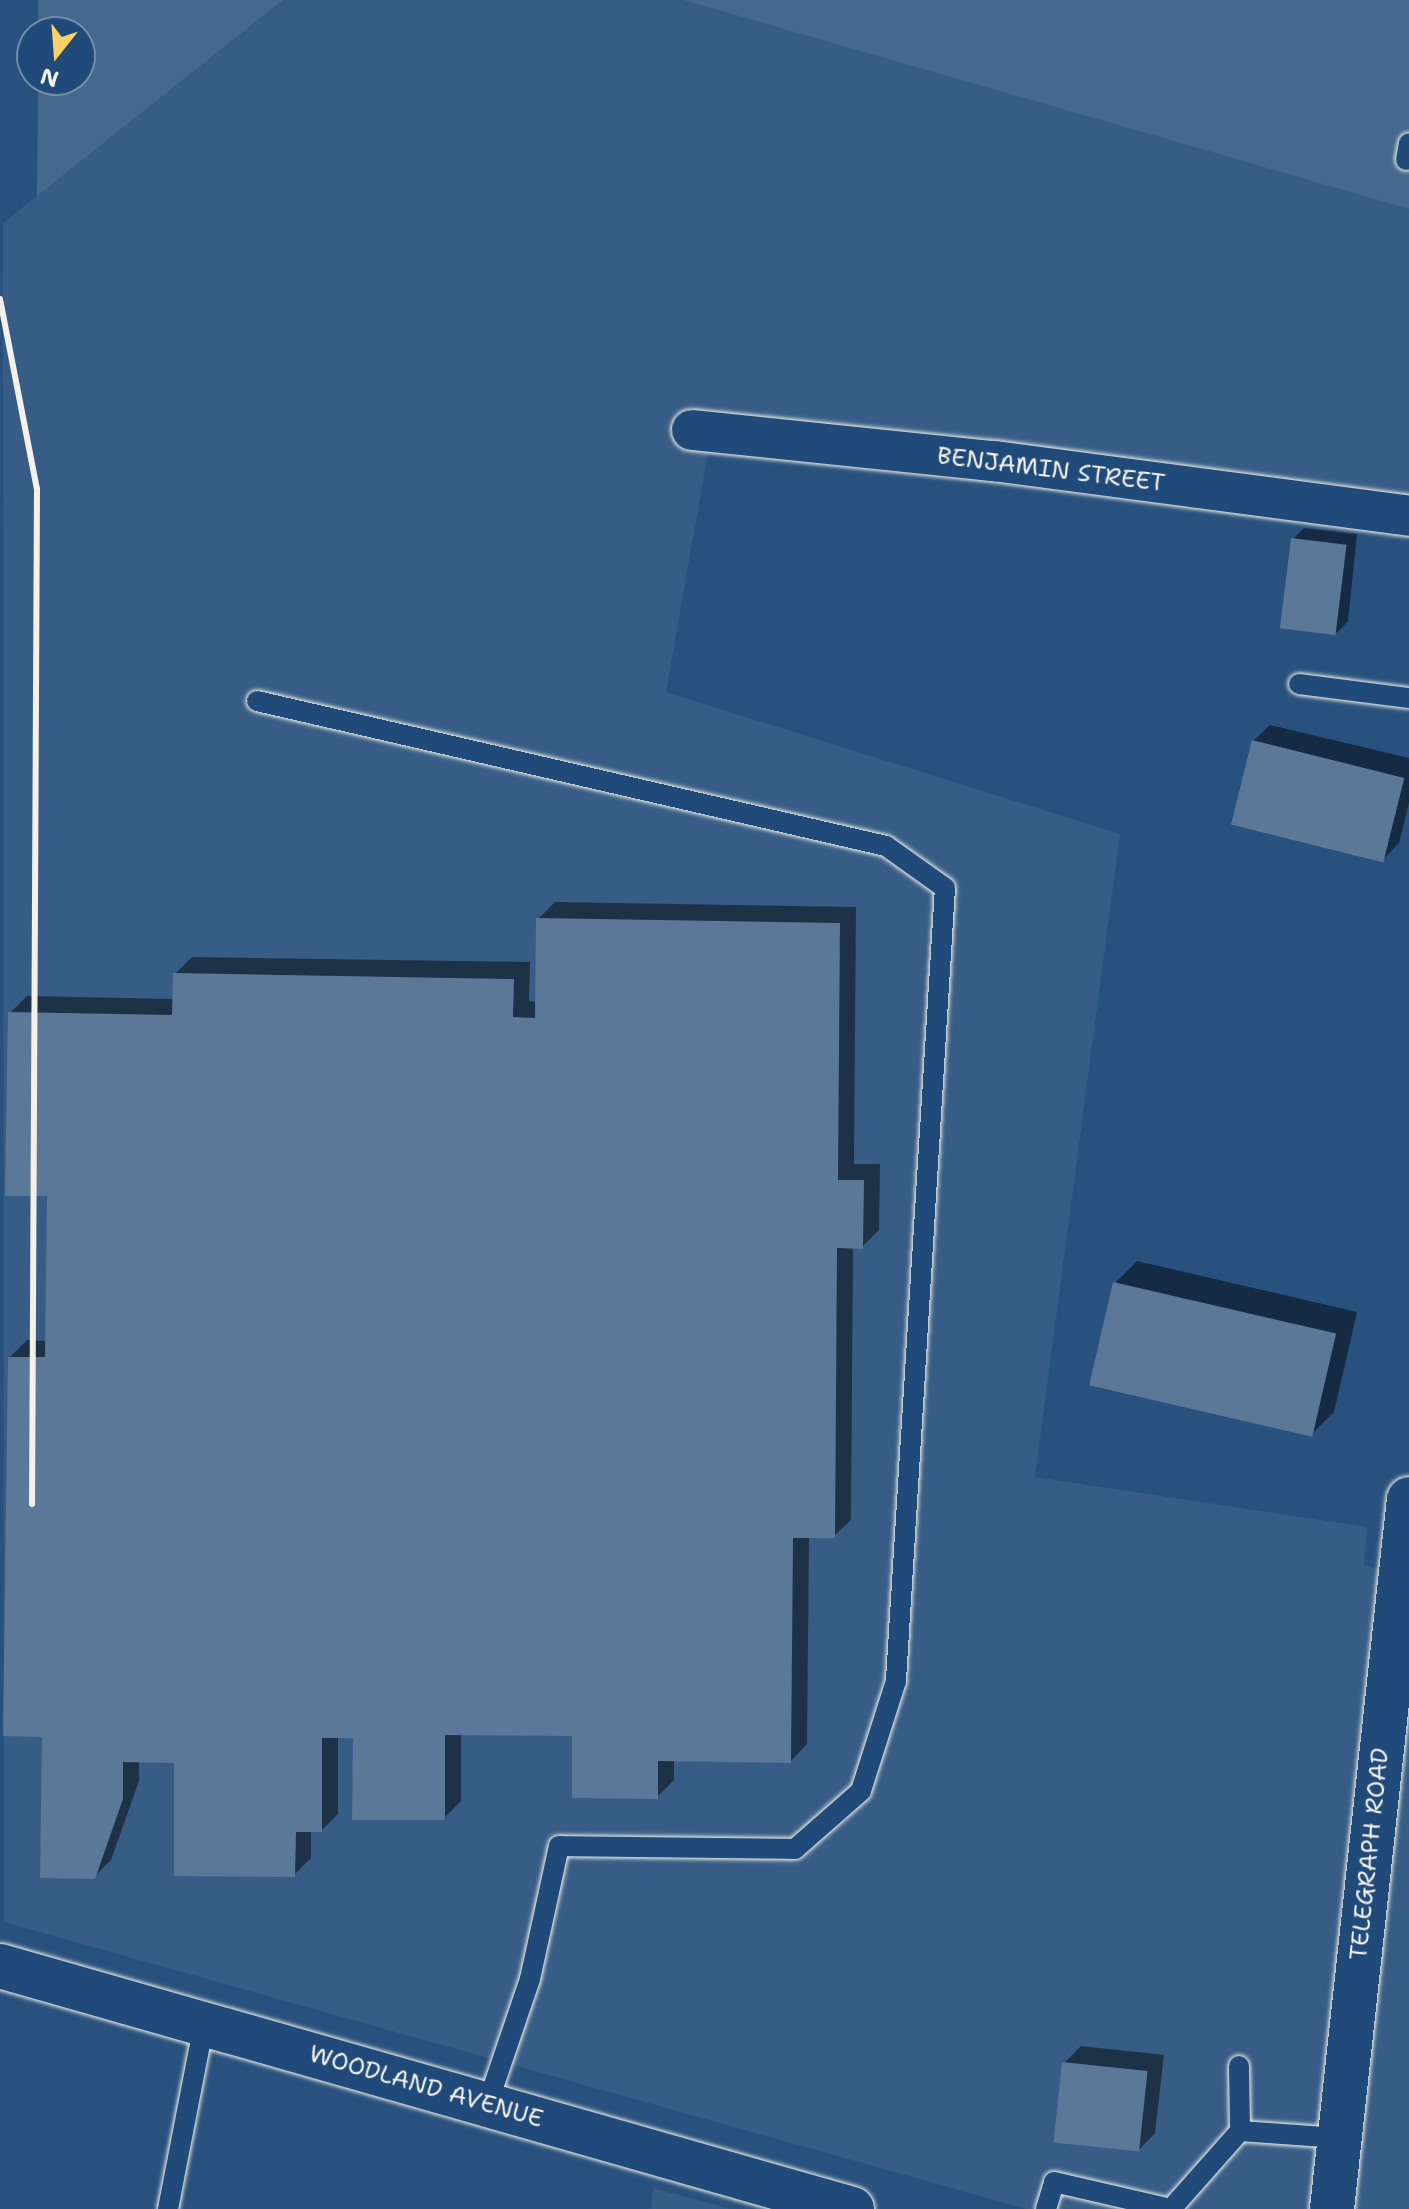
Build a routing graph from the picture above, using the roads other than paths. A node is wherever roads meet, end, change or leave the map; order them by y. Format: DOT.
graph roads {
  1 [pos="692,430"];
  2 [pos="1409,516"];
  3 [pos="1299,684"];
  4 [pos="1409,698"];
  5 [pos="257,701"];
  6 [pos="1409,1499"];
  7 [pos="1406,1553"];
  8 [pos="0,1966"];
  9 [pos="204,2024"];
  10 [pos="1239,2066"];
  11 [pos="487,2105"];
  12 [pos="1240,2131"];
  13 [pos="1339,2138"];
  14 [pos="168,2209"];
  15 [pos="852,2209"];
  16 [pos="1046,2209"];
  17 [pos="1171,2209"];
  18 [pos="1332,2209"];
  1 -- 2 [label="street, BENJAMIN STREET"];
  3 -- 4 [label="lane"];
  5 -- 11 [label="lane"];
  6 -- 7 [label="street, TELEGRAPH ROAD"];
  7 -- 13 [label="street, TELEGRAPH ROAD"];
  8 -- 9 [label="street, WOODLAND AVENUE"];
  9 -- 11 [label="street, WOODLAND AVENUE"];
  9 -- 14 [label="lane"];
  10 -- 12 [label="lane"];
  11 -- 15 [label="street, WOODLAND AVENUE"];
  12 -- 13 [label="lane"];
  12 -- 17 [label="lane"];
  13 -- 18 [label="street, TELEGRAPH ROAD"];
  16 -- 17 [label="lane"];
}
